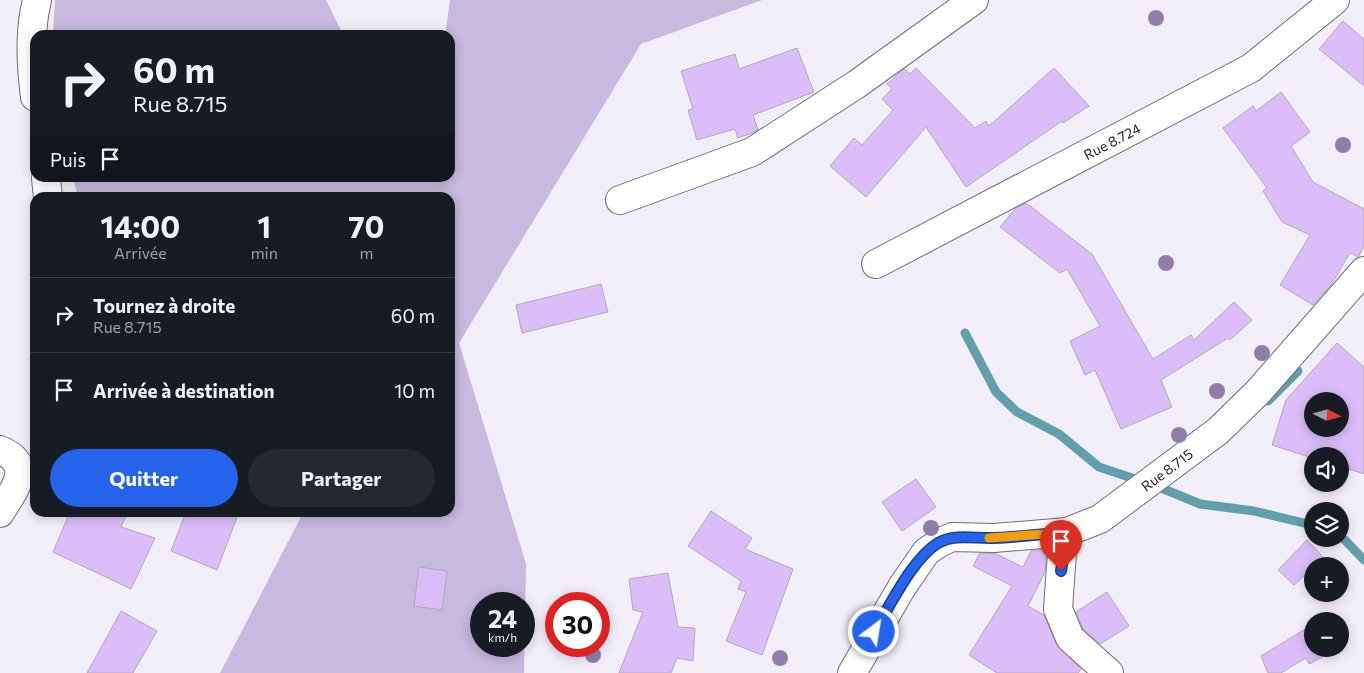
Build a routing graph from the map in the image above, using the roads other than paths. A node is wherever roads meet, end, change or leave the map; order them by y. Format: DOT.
graph roads {
  1 [pos="36,0"];
  2 [pos="974,0"];
  3 [pos="1335,0"];
  4 [pos="32,30"];
  5 [pos="620,200"];
  6 [pos="876,264"];
  7 [pos="1364,271"];
  8 [pos="0,450"];
  9 [pos="0,513"];
  10 [pos="1067,532"];
  11 [pos="852,673"];
  12 [pos="1109,673"];
  1 -- 4 [label="street"];
  2 -- 5 [label="street"];
  3 -- 6 [label="street, Rue 8.724"];
  7 -- 10 [label="street, Rue 8.715"];
  8 -- 9 [label="street"];
  10 -- 11 [label="street, Rue 8.715"];
  10 -- 12 [label="street"];
}
